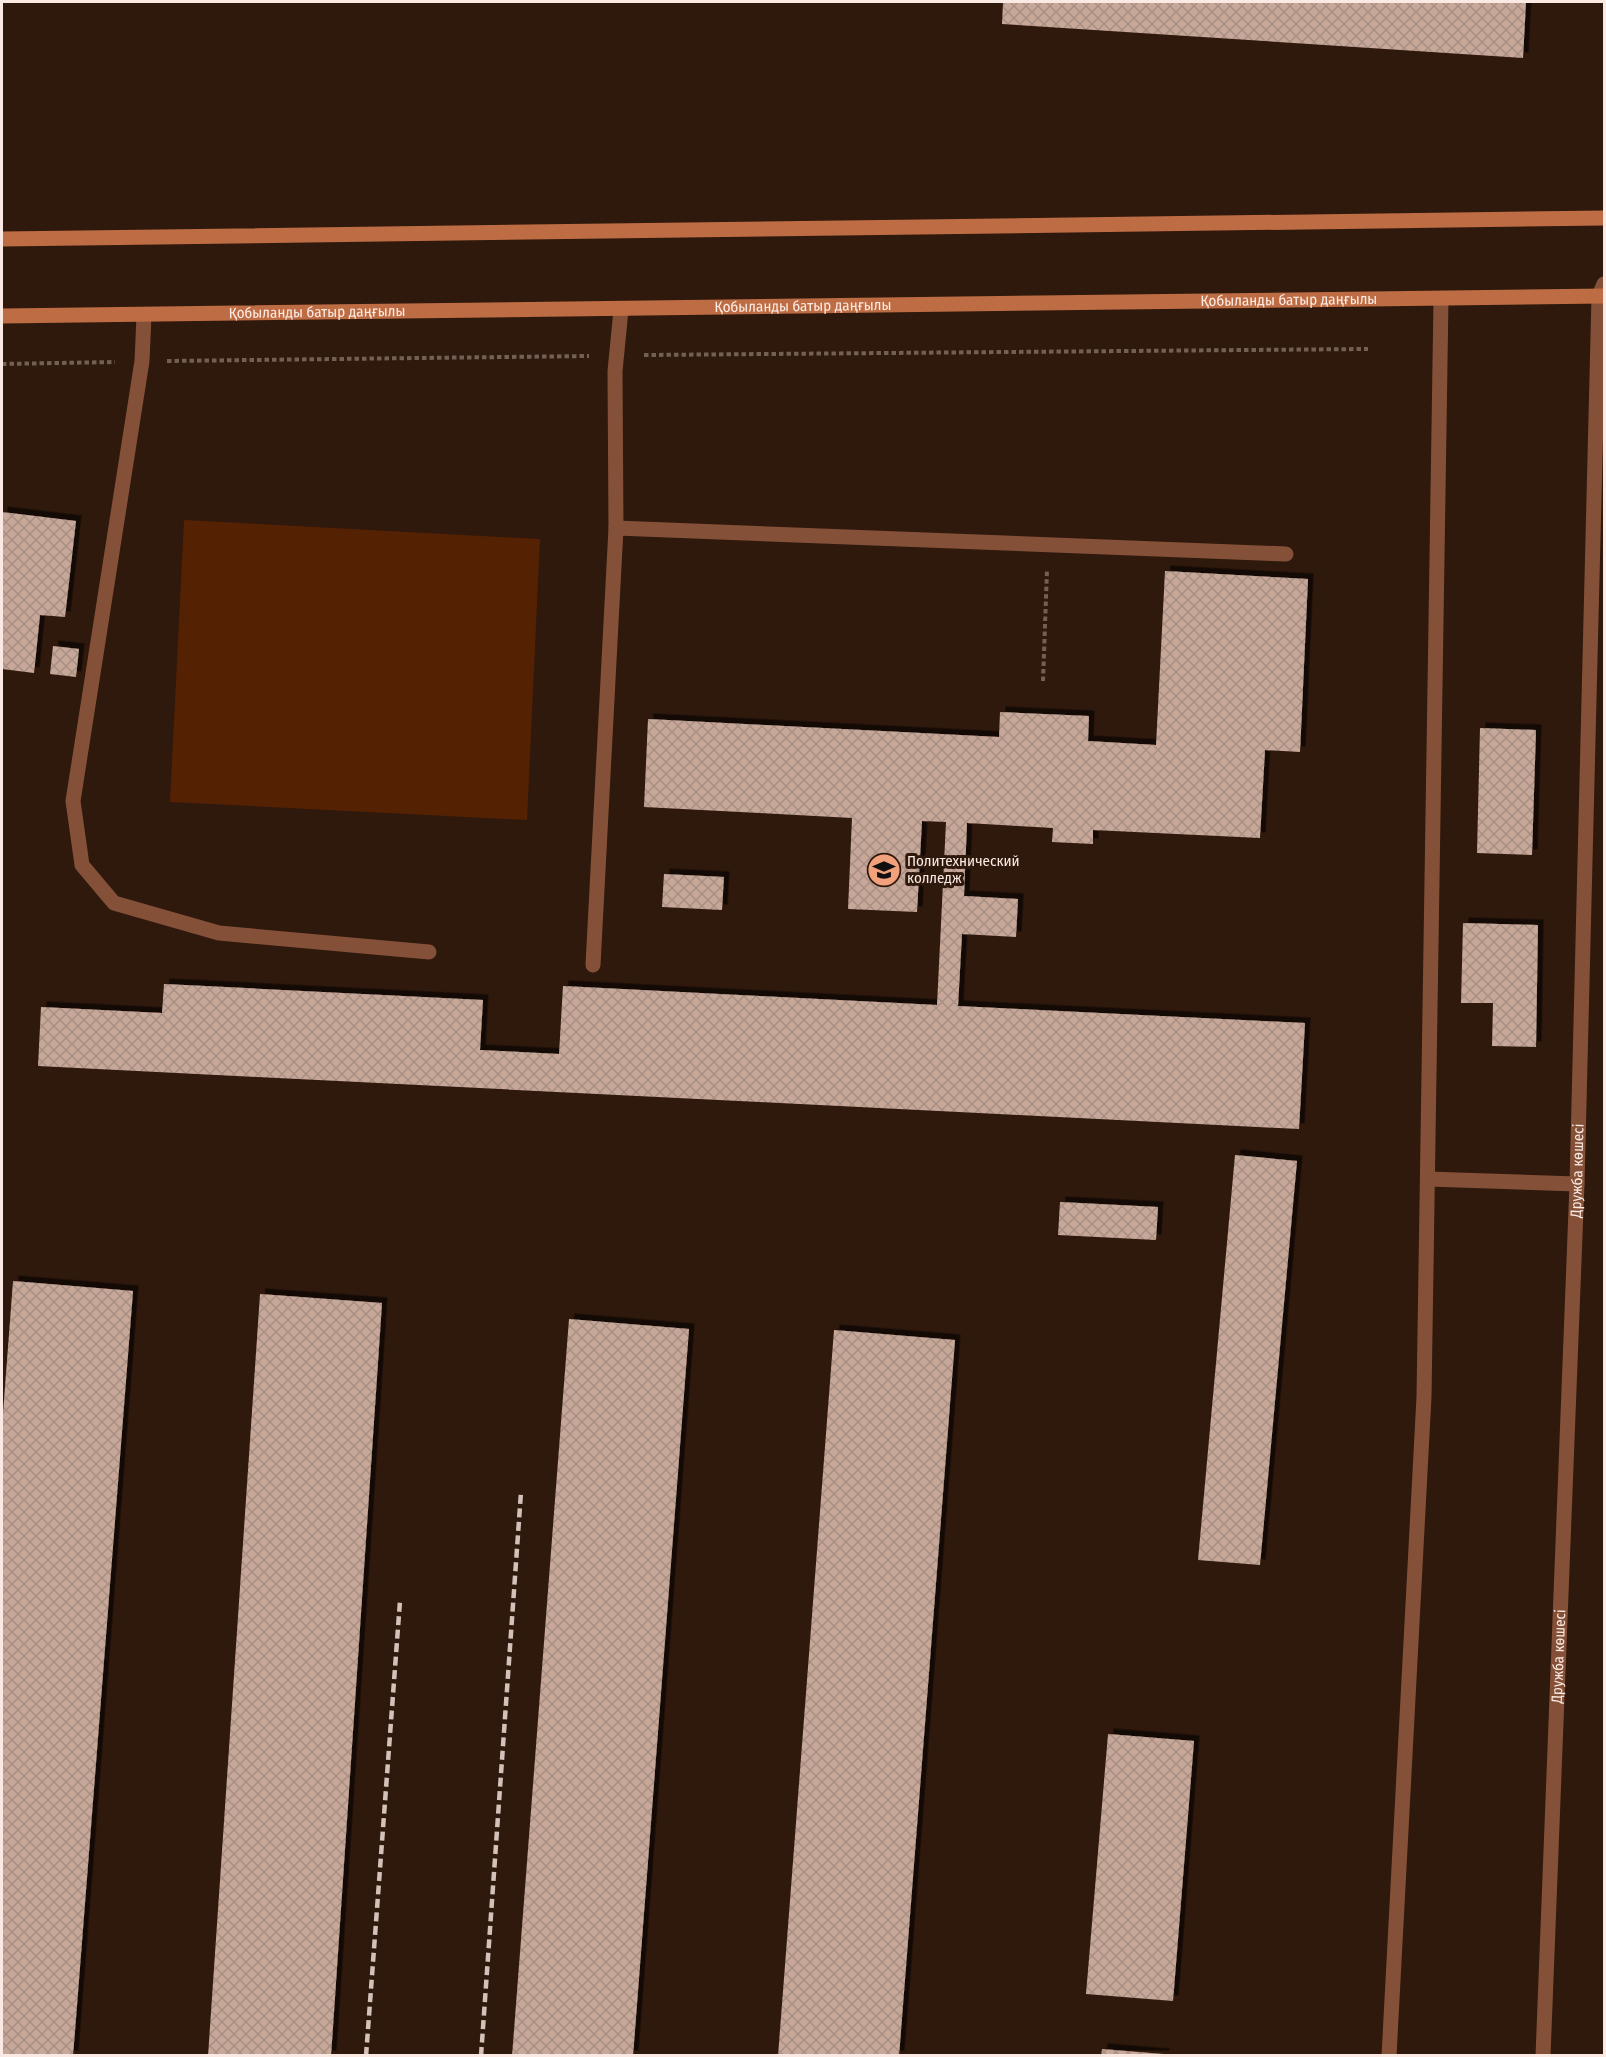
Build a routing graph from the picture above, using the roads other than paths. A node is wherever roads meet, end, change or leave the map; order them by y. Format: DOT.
graph roads {
  1 [pos="1605,218"];
  2 [pos="2,239"];
  3 [pos="1603,292"];
  4 [pos="1441,299"];
  5 [pos="621,310"];
  6 [pos="2,316"];
  7 [pos="144,316"];
  8 [pos="616,528"];
  9 [pos="1286,554"];
  10 [pos="429,952"];
  11 [pos="593,965"];
  12 [pos="1428,1179"];
  13 [pos="1577,1184"];
  14 [pos="1389,2055"];
  15 [pos="1543,2055"];
  1 -- 2 [label="main road"];
  3 -- 4 [label="main road, Қобыланды батыр даңғылы"];
  3 -- 13 [label="street, Дружба көшесі"];
  4 -- 5 [label="main road, Қобыланды батыр даңғылы"];
  4 -- 12 [label="street"];
  5 -- 7 [label="main road, Қобыланды батыр даңғылы"];
  5 -- 8 [label="street"];
  6 -- 7 [label="main road, Қобыланды батыр даңғылы"];
  7 -- 10 [label="street"];
  8 -- 9 [label="street"];
  8 -- 11 [label="street"];
  12 -- 13 [label="street"];
  12 -- 14 [label="street"];
  13 -- 15 [label="street, Дружба көшесі"];
}
